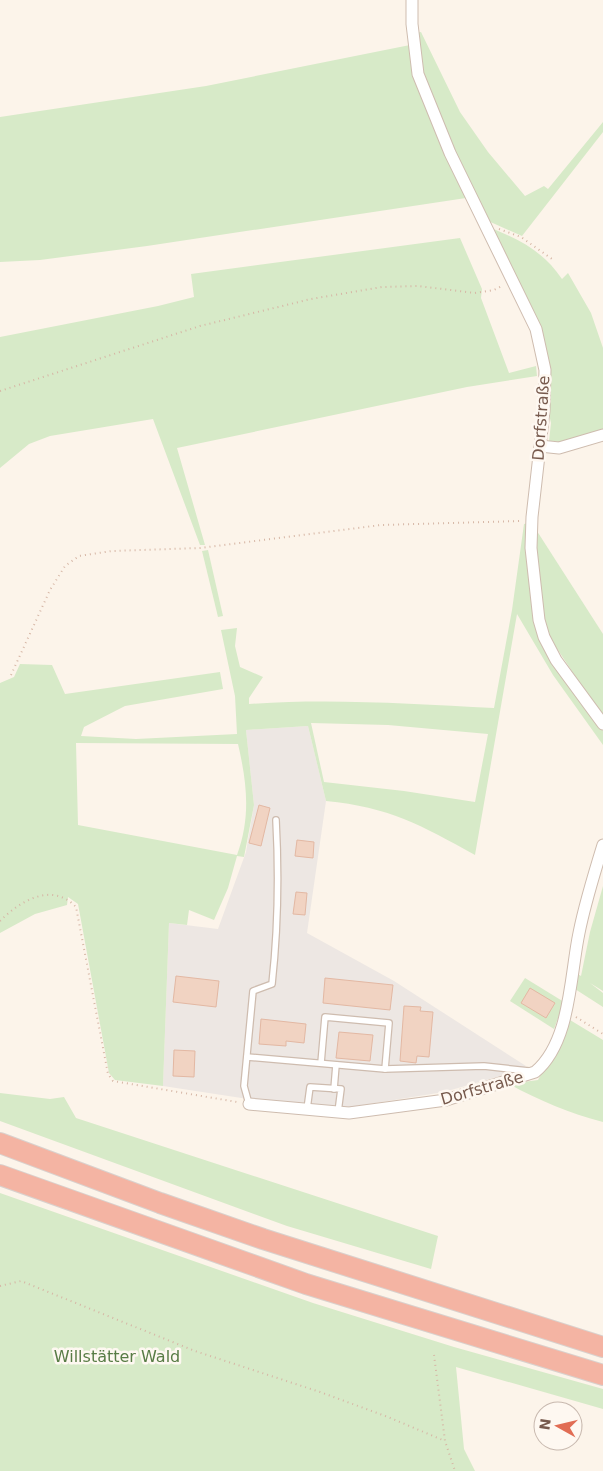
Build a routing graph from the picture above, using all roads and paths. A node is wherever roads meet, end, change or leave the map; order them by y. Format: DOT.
graph roads {
  1 [pos="412,0"];
  2 [pos="486,224"];
  3 [pos="552,260"];
  4 [pos="513,279"];
  5 [pos="0,391"];
  6 [pos="603,435"];
  7 [pos="540,446"];
  8 [pos="521,521"];
  9 [pos="11,675"];
  10 [pos="603,724"];
  11 [pos="276,820"];
  12 [pos="603,845"];
  13 [pos="0,920"];
  14 [pos="567,1012"];
  15 [pos="603,1034"];
  16 [pos="247,1057"];
  17 [pos="321,1063"];
  18 [pos="336,1065"];
  19 [pos="384,1069"];
  20 [pos="535,1072"];
  21 [pos="334,1089"];
  22 [pos="249,1104"];
  23 [pos="307,1109"];
  24 [pos="338,1112"];
  25 [pos="0,1143"];
  26 [pos="0,1175"];
  27 [pos="0,1286"];
  28 [pos="603,1347"];
  29 [pos="434,1355"];
  30 [pos="603,1375"];
  31 [pos="445,1441"];
  32 [pos="455,1471"];
  1 -- 2 [label="street, Dorfstraße"];
  2 -- 3 [label="path"];
  2 -- 4 [label="street, Dorfstraße"];
  4 -- 5 [label="path"];
  4 -- 7 [label="street, Dorfstraße"];
  6 -- 7 [label="street"];
  7 -- 10 [label="street, Dorfstraße"];
  8 -- 9 [label="path"];
  11 -- 16 [label="lane"];
  12 -- 14 [label="street, Dorfstraße"];
  13 -- 22 [label="path"];
  14 -- 15 [label="path"];
  14 -- 20 [label="street, Dorfstraße"];
  16 -- 17 [label="lane"];
  16 -- 22 [label="lane"];
  17 -- 18 [label="lane"];
  17 -- 19 [label="lane"];
  18 -- 19 [label="lane"];
  18 -- 21 [label="lane"];
  19 -- 20 [label="lane"];
  20 -- 24 [label="street, Dorfstraße"];
  21 -- 23 [label="lane"];
  21 -- 24 [label="lane"];
  22 -- 23 [label="street, Dorfstraße"];
  23 -- 24 [label="street, Dorfstraße"];
  25 -- 28 [label="highway"];
  26 -- 30 [label="highway"];
  27 -- 31 [label="path"];
  29 -- 31 [label="path"];
  31 -- 32 [label="path"];
}
